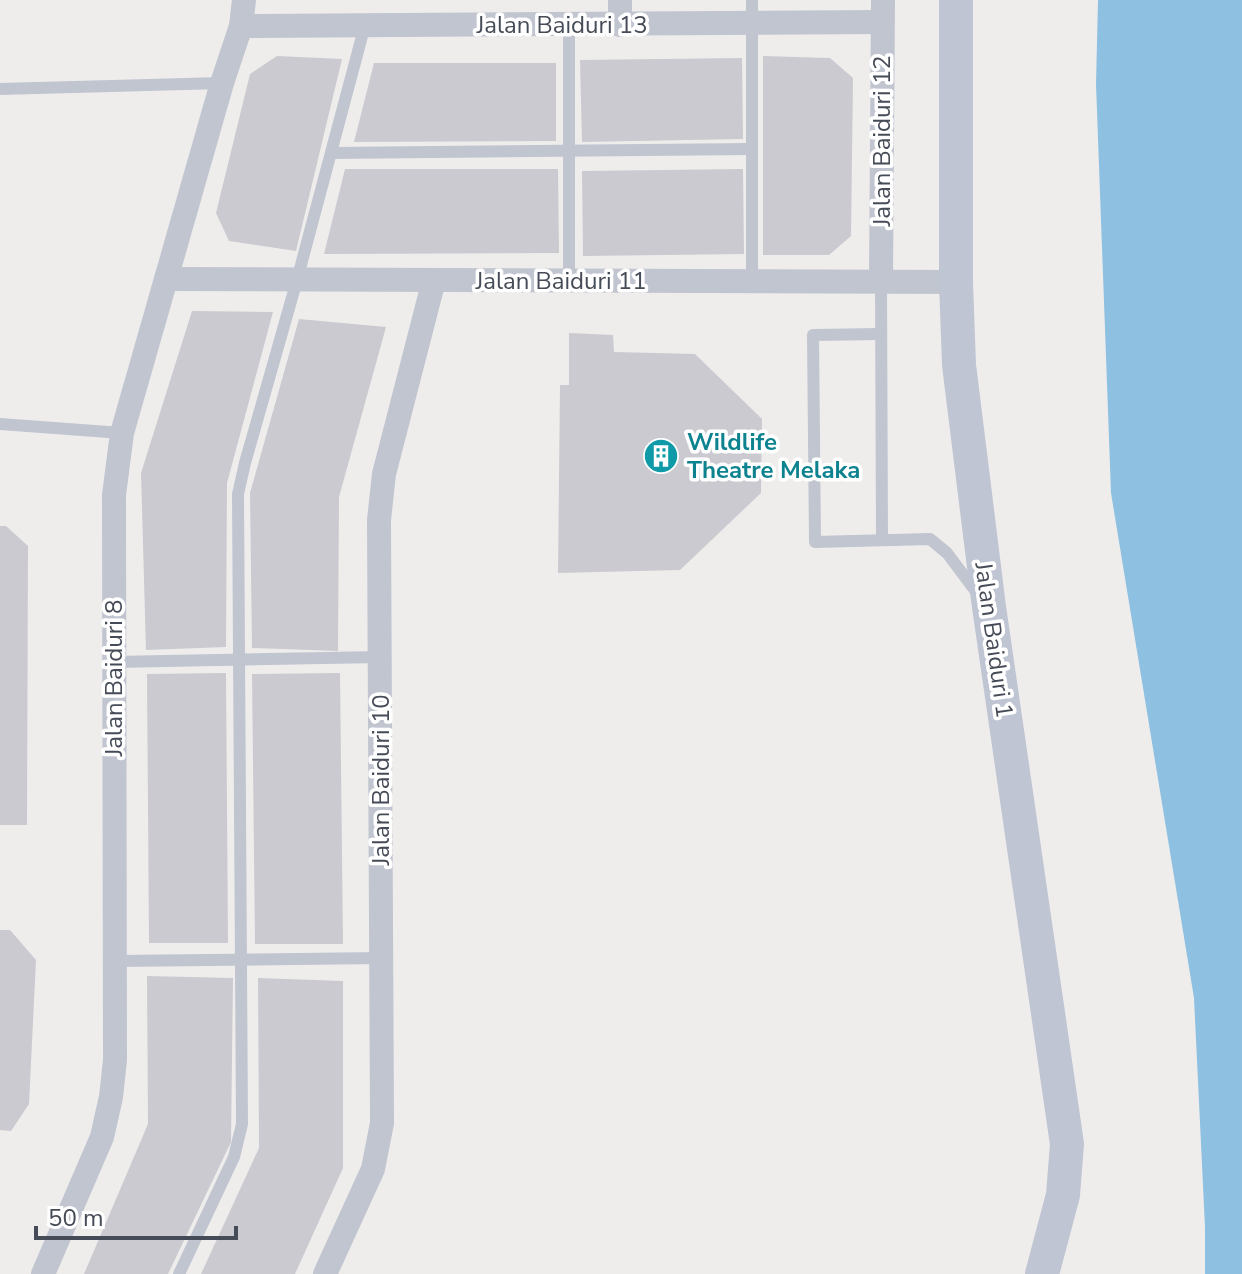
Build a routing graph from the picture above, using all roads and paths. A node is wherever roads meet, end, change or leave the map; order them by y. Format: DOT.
graph roads {
  1 [pos="244,0"];
  2 [pos="620,0"];
  3 [pos="956,0"];
  4 [pos="882,11"];
  5 [pos="752,12"];
  6 [pos="365,25"];
  7 [pos="569,25"];
  8 [pos="620,25"];
  9 [pos="241,26"];
  10 [pos="222,83"];
  11 [pos="0,89"];
  12 [pos="752,149"];
  13 [pos="569,151"];
  14 [pos="331,153"];
  15 [pos="166,279"];
  16 [pos="297,280"];
  17 [pos="434,280"];
  18 [pos="569,281"];
  19 [pos="752,282"];
  20 [pos="881,282"];
  21 [pos="956,282"];
  22 [pos="880,334"];
  23 [pos="0,424"];
  24 [pos="122,433"];
  25 [pos="882,540"];
  26 [pos="989,607"];
  27 [pos="380,657"];
  28 [pos="239,660"];
  29 [pos="114,662"];
  30 [pos="382,958"];
  31 [pos="241,959"];
  32 [pos="115,961"];
  33 [pos="43,1274"];
  34 [pos="179,1274"];
  35 [pos="325,1274"];
  36 [pos="1042,1274"];
  1 -- 9 [label="street, Jalan Baiduri 8"];
  2 -- 8 [label="street"];
  3 -- 21 [label="street, Jalan Baiduri 1"];
  4 -- 5 [label="street, Jalan Baiduri 13"];
  4 -- 20 [label="street, Jalan Baiduri 12"];
  5 -- 8 [label="street, Jalan Baiduri 13"];
  5 -- 12 [label="lane"];
  6 -- 7 [label="street, Jalan Baiduri 13"];
  6 -- 9 [label="street, Jalan Baiduri 13"];
  6 -- 14 [label="lane"];
  7 -- 8 [label="street, Jalan Baiduri 13"];
  7 -- 13 [label="lane"];
  9 -- 10 [label="street, Jalan Baiduri 8"];
  10 -- 11 [label="lane"];
  10 -- 15 [label="street, Jalan Baiduri 8"];
  12 -- 13 [label="lane"];
  12 -- 19 [label="lane"];
  13 -- 14 [label="lane"];
  13 -- 18 [label="lane"];
  14 -- 16 [label="lane"];
  15 -- 16 [label="street, Jalan Baiduri 11"];
  15 -- 24 [label="street, Jalan Baiduri 8"];
  16 -- 17 [label="street, Jalan Baiduri 11"];
  16 -- 28 [label="lane"];
  17 -- 18 [label="street, Jalan Baiduri 11"];
  17 -- 27 [label="street, Jalan Baiduri 10"];
  18 -- 19 [label="street, Jalan Baiduri 11"];
  19 -- 20 [label="street, Jalan Baiduri 11"];
  20 -- 21 [label="street, Jalan Baiduri 11"];
  20 -- 22 [label="lane"];
  21 -- 26 [label="street, Jalan Baiduri 1"];
  22 -- 25 [label="lane"];
  22 -- 25 [label="lane"];
  23 -- 24 [label="lane"];
  24 -- 29 [label="street, Jalan Baiduri 8"];
  25 -- 26 [label="lane"];
  26 -- 36 [label="street, Jalan Baiduri 1"];
  27 -- 28 [label="lane"];
  27 -- 30 [label="street, Jalan Baiduri 10"];
  28 -- 29 [label="lane"];
  28 -- 31 [label="lane"];
  29 -- 32 [label="street, Jalan Baiduri 8"];
  30 -- 31 [label="lane"];
  30 -- 35 [label="street, Jalan Baiduri 10"];
  31 -- 32 [label="lane"];
  31 -- 34 [label="lane"];
  32 -- 33 [label="street, Jalan Baiduri 8"];
}
